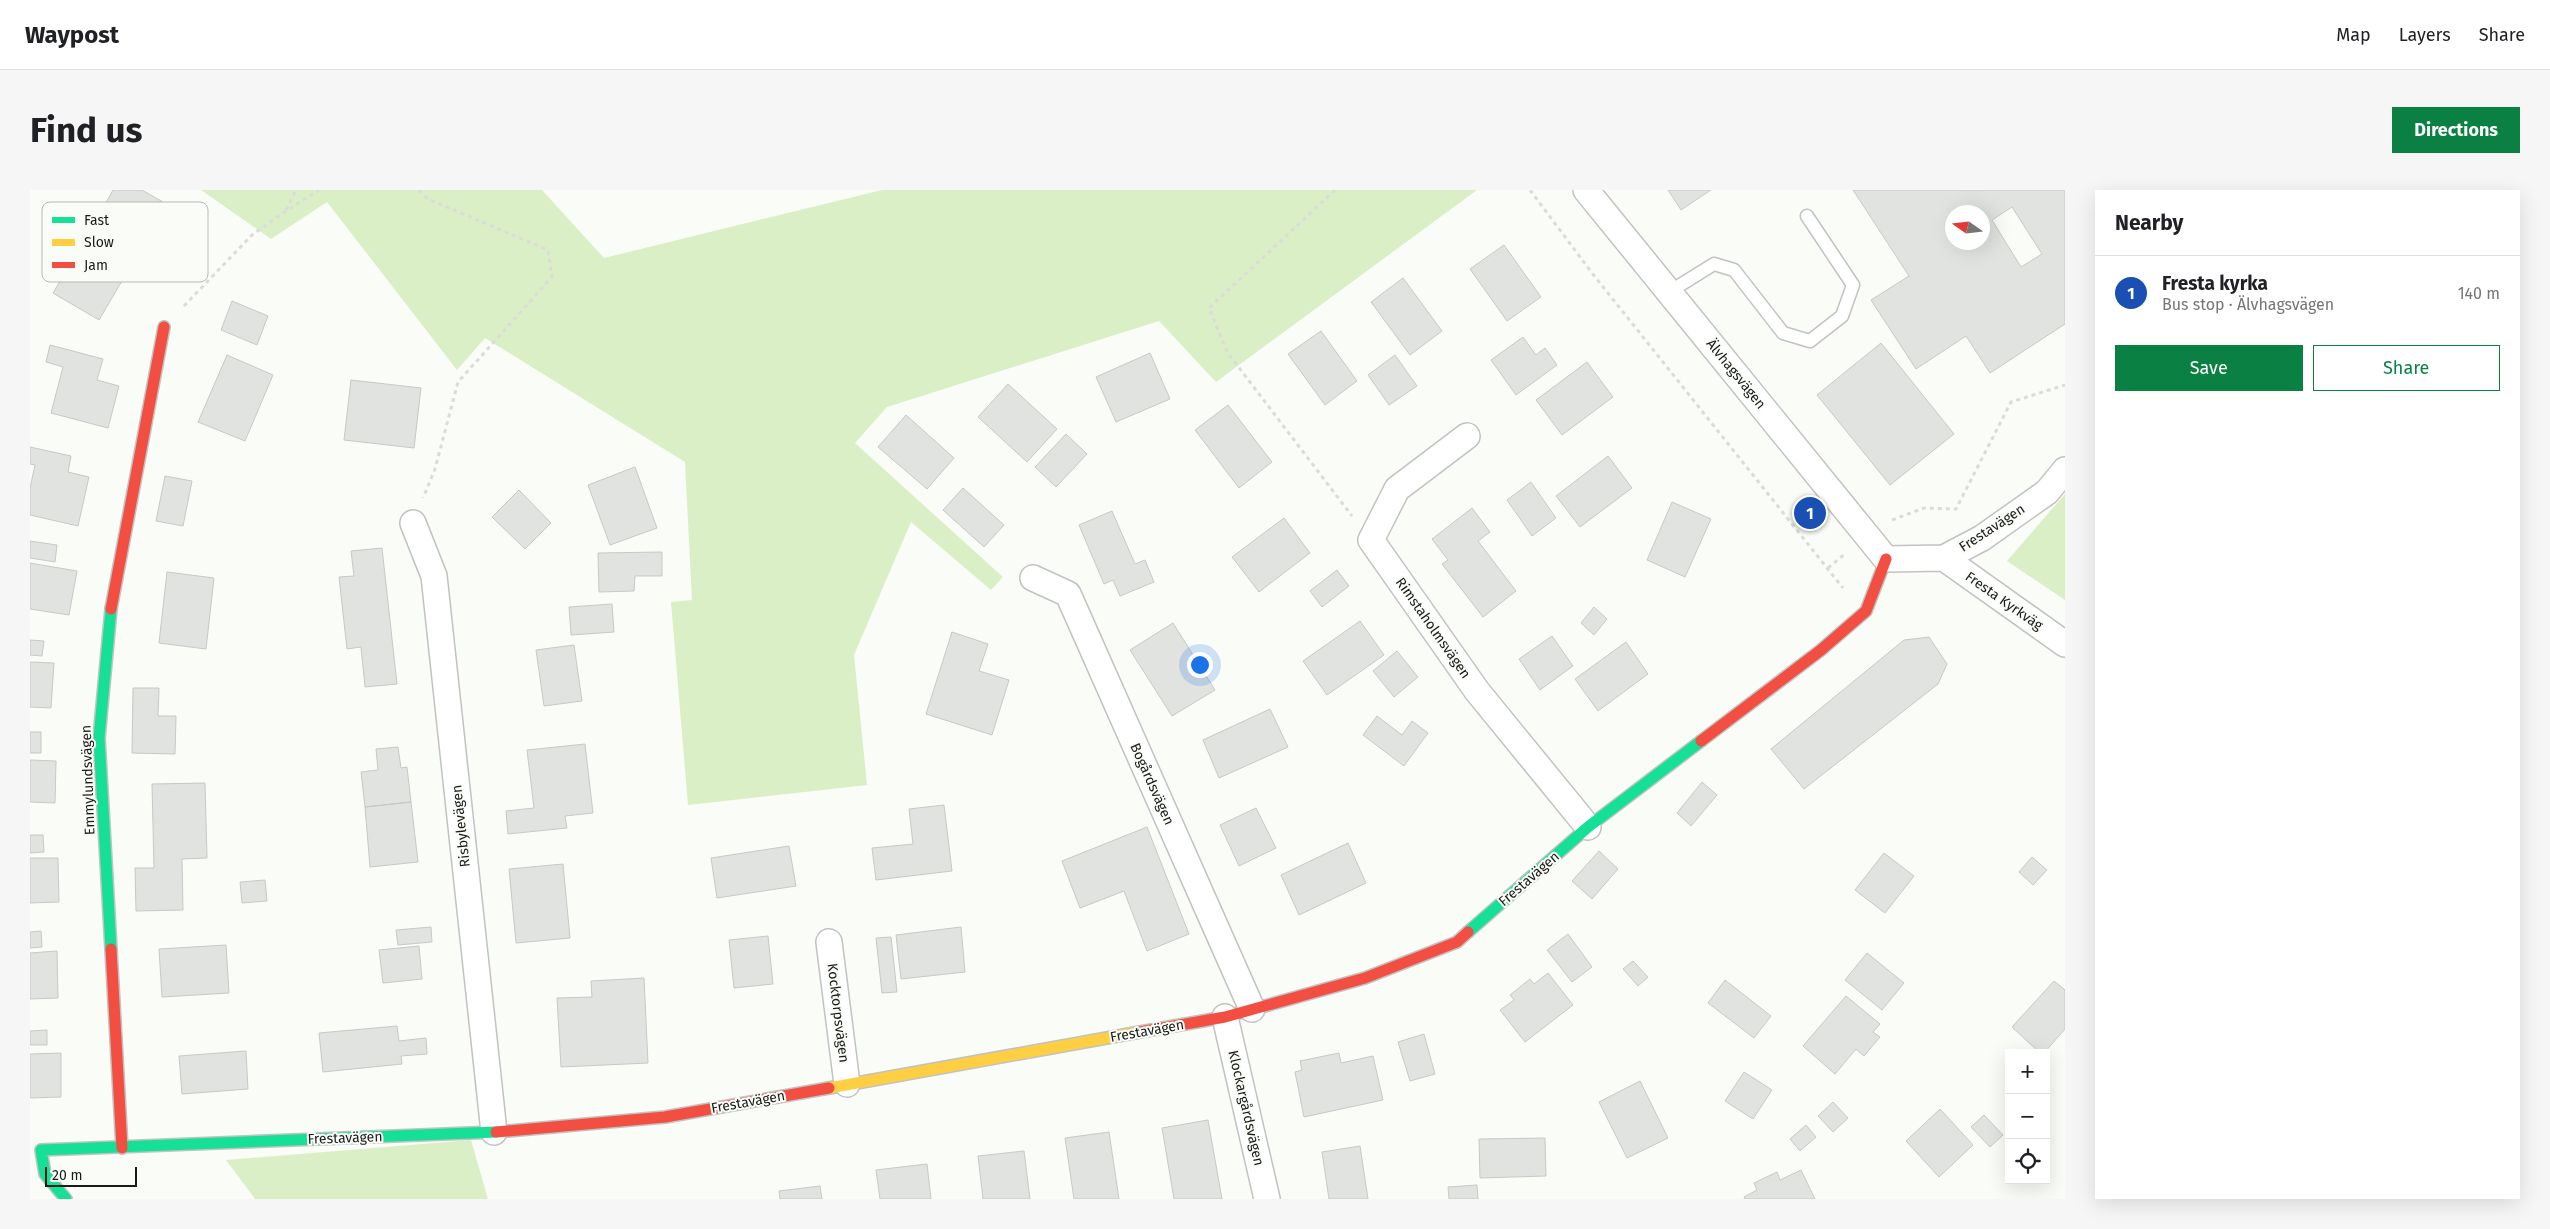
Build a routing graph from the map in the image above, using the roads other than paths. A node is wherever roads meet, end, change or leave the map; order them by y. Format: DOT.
graph roads {
  1 [pos="1586,190"];
  2 [pos="1807,216"];
  3 [pos="1669,292"];
  4 [pos="164,326"];
  5 [pos="1467,436"];
  6 [pos="2065,470"];
  7 [pos="413,523"];
  8 [pos="1944,558"];
  9 [pos="1886,559"];
  10 [pos="1033,578"];
  11 [pos="2065,644"];
  12 [pos="1588,827"];
  13 [pos="829,942"];
  14 [pos="1252,1009"];
  15 [pos="1224,1017"];
  16 [pos="846,1084"];
  17 [pos="494,1132"];
  18 [pos="122,1148"];
  19 [pos="66,1199"];
  20 [pos="1267,1199"];
  1 -- 3 [label="street, Älvhagsvägen"];
  2 -- 3 [label="lane"];
  3 -- 9 [label="street, Älvhagsvägen"];
  4 -- 18 [label="street, Emmylundsvägen"];
  5 -- 12 [label="street, Rimstaholmsvägen"];
  6 -- 8 [label="street, Frestavägen"];
  7 -- 17 [label="street, Risbylevägen"];
  8 -- 9 [label="street, Frestavägen"];
  8 -- 11 [label="street, Fresta Kyrkväg"];
  9 -- 12 [label="street, Frestavägen"];
  10 -- 14 [label="street, Bogårdsvägen"];
  12 -- 14 [label="street, Frestavägen"];
  13 -- 16 [label="street, Kocktorpsvägen"];
  14 -- 15 [label="street, Frestavägen"];
  15 -- 16 [label="street, Frestavägen"];
  15 -- 20 [label="street, Klockargårdsvägen"];
  16 -- 17 [label="street, Frestavägen"];
  17 -- 18 [label="street, Frestavägen"];
  18 -- 19 [label="street, Frestavägen"];
}
